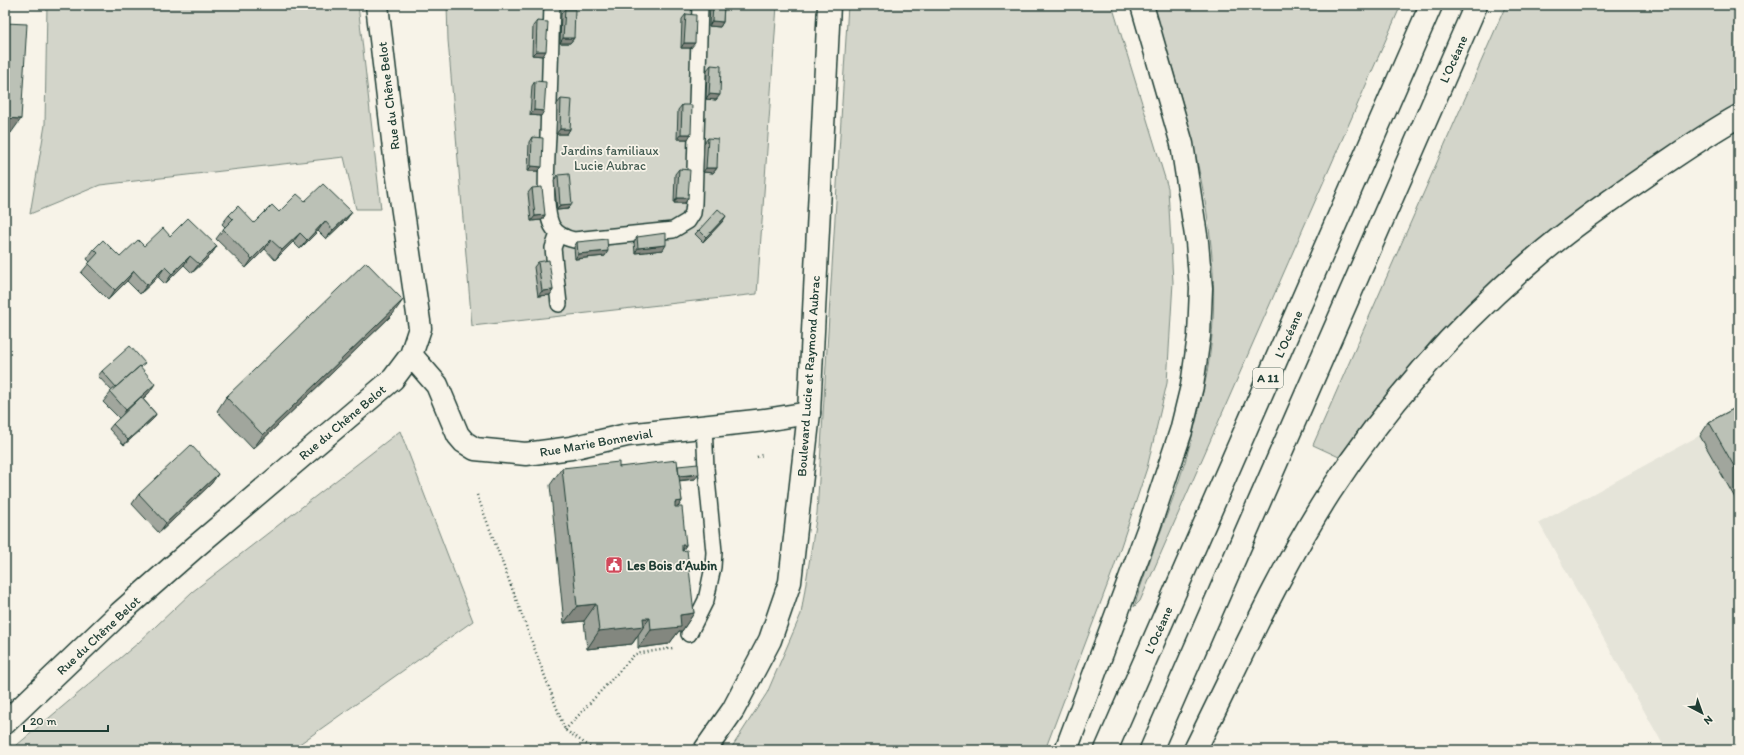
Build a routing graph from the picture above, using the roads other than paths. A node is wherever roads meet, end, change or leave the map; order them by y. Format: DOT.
graph roads {
  1 [pos="377,5"];
  2 [pos="552,5"];
  3 [pos="700,5"];
  4 [pos="829,5"];
  5 [pos="1142,5"];
  6 [pos="1431,5"];
  7 [pos="1476,5"];
  8 [pos="1739,116"];
  9 [pos="558,234"];
  10 [pos="559,304"];
  11 [pos="411,355"];
  12 [pos="809,413"];
  13 [pos="704,426"];
  14 [pos="689,634"];
  15 [pos="5,723"];
  16 [pos="704,750"];
  17 [pos="1066,750"];
  18 [pos="1106,750"];
  19 [pos="1151,750"];
  20 [pos="1195,750"];
  1 -- 11 [label="main road, Rue du Chêne Belot"];
  2 -- 9 [label="lane"];
  3 -- 9 [label="lane"];
  4 -- 12 [label="main road, Boulevard Lucie et Raymond Aubrac"];
  5 -- 17 [label="main road"];
  6 -- 18 [label="main road, L’Océane / A 11"];
  7 -- 19 [label="main road, L’Océane"];
  8 -- 20 [label="main road"];
  9 -- 10 [label="lane"];
  11 -- 13 [label="main road, Rue Marie Bonnevial"];
  11 -- 15 [label="main road, Rue du Chêne Belot"];
  12 -- 13 [label="main road, Rue Marie Bonnevial"];
  12 -- 16 [label="main road, Boulevard Lucie et Raymond Aubrac"];
  13 -- 14 [label="lane"];
}
